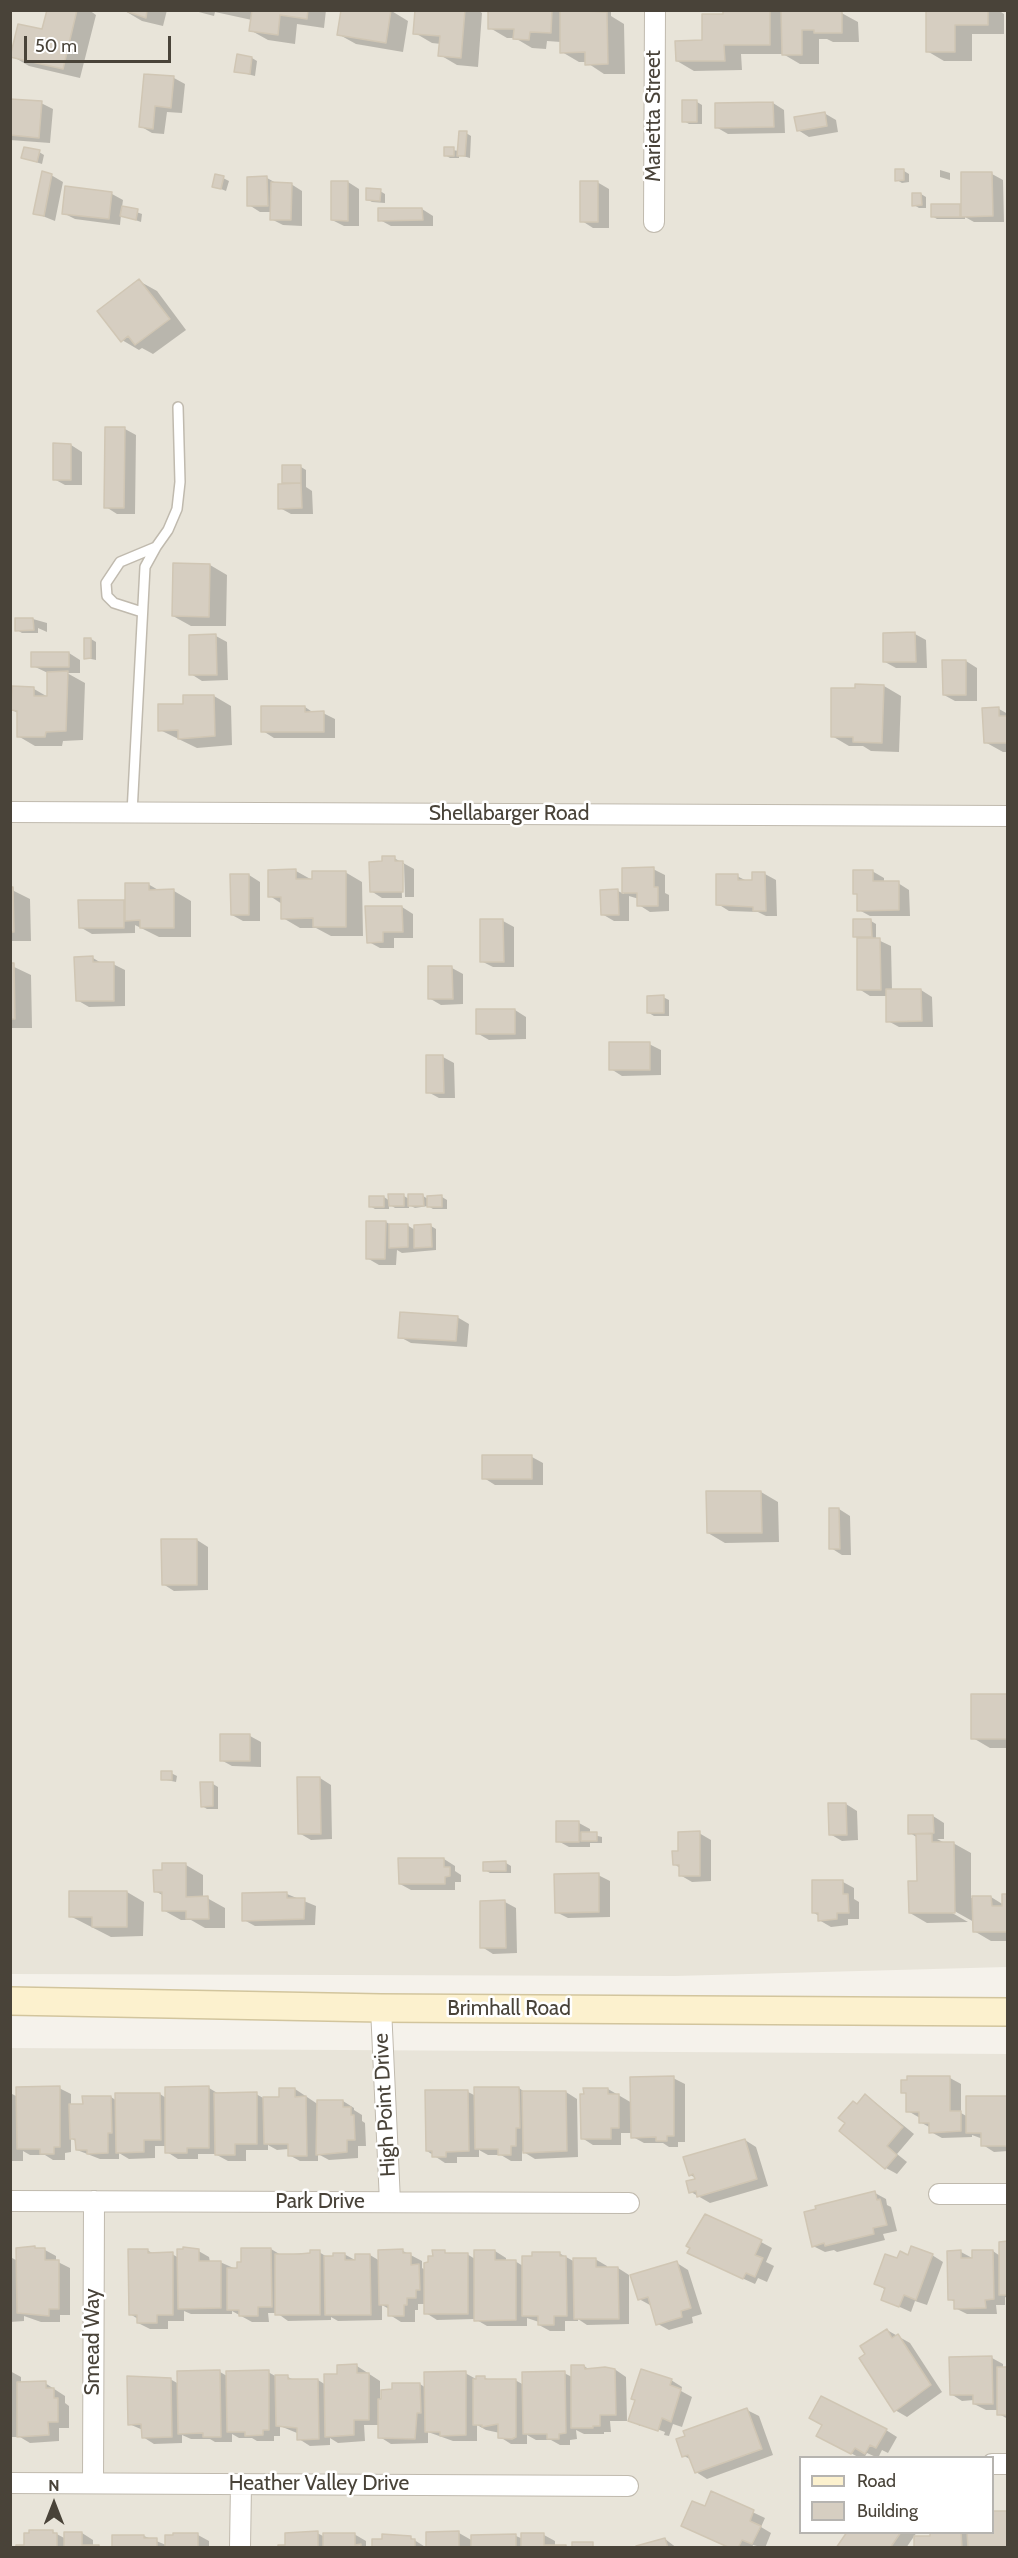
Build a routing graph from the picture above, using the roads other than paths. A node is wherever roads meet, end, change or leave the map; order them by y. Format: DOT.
graph roads {
  1 [pos="655,10"];
  2 [pos="654,222"];
  3 [pos="178,406"];
  4 [pos="156,547"];
  5 [pos="142,612"];
  6 [pos="10,812"];
  7 [pos="132,813"];
  8 [pos="1008,816"];
  9 [pos="10,2001"];
  10 [pos="381,2008"];
  11 [pos="1008,2012"];
  12 [pos="939,2193"];
  13 [pos="1008,2194"];
  14 [pos="10,2201"];
  15 [pos="94,2201"];
  16 [pos="390,2202"];
  17 [pos="629,2203"];
  18 [pos="10,2483"];
  19 [pos="93,2483"];
  20 [pos="241,2484"];
  21 [pos="628,2486"];
  22 [pos="240,2547"];
  1 -- 2 [label="street, Marietta Street"];
  3 -- 4 [label="lane"];
  4 -- 5 [label="lane"];
  4 -- 5 [label="lane"];
  5 -- 7 [label="lane"];
  6 -- 7 [label="street, Shellabarger Road"];
  7 -- 8 [label="street, Shellabarger Road"];
  9 -- 10 [label="street, Brimhall Road"];
  10 -- 11 [label="street, Brimhall Road"];
  10 -- 16 [label="street, High Point Drive"];
  12 -- 13 [label="street"];
  14 -- 15 [label="street, Park Drive"];
  15 -- 16 [label="street, Park Drive"];
  15 -- 19 [label="street, Smead Way"];
  16 -- 17 [label="street, Park Drive"];
  18 -- 19 [label="street, Heather Valley Drive"];
  19 -- 20 [label="street, Heather Valley Drive"];
  20 -- 21 [label="street, Heather Valley Drive"];
  20 -- 22 [label="street"];
}
